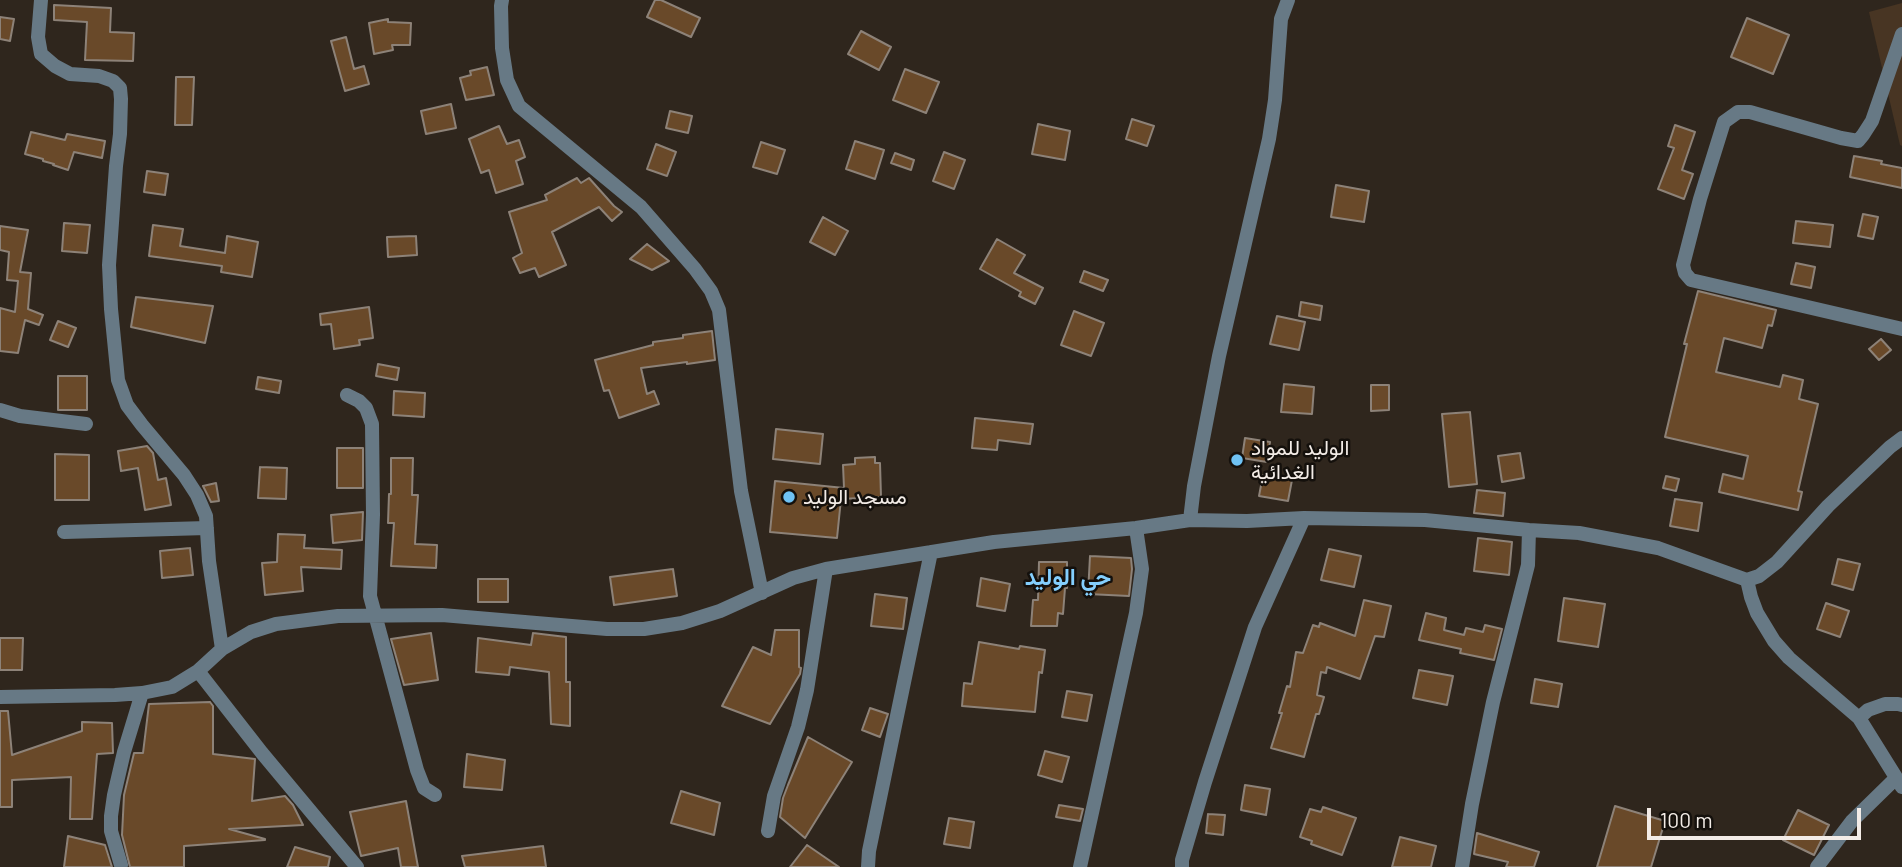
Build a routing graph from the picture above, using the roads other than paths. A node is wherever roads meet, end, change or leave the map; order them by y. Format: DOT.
graph roads {
  1 [pos="41,0"];
  2 [pos="502,0"];
  3 [pos="1288,0"];
  4 [pos="1902,34"];
  5 [pos="1902,329"];
  6 [pos="347,396"];
  7 [pos="0,410"];
  8 [pos="86,424"];
  9 [pos="1902,438"];
  10 [pos="1304,519"];
  11 [pos="1190,520"];
  12 [pos="207,528"];
  13 [pos="1136,528"];
  14 [pos="1529,530"];
  15 [pos="64,532"];
  16 [pos="931,552"];
  17 [pos="827,569"];
  18 [pos="1747,580"];
  19 [pos="762,593"];
  20 [pos="374,615"];
  21 [pos="222,649"];
  22 [pos="198,671"];
  23 [pos="142,693"];
  24 [pos="0,697"];
  25 [pos="1902,705"];
  26 [pos="1859,718"];
  27 [pos="1899,783"];
  28 [pos="435,795"];
  29 [pos="768,831"];
  30 [pos="121,865"];
  31 [pos="357,867"];
  32 [pos="868,867"];
  33 [pos="1080,867"];
  34 [pos="1182,867"];
  35 [pos="1462,867"];
  36 [pos="1817,867"];
  1 -- 12 [label="street"];
  2 -- 19 [label="street"];
  3 -- 11 [label="street"];
  4 -- 5 [label="street"];
  6 -- 20 [label="street"];
  7 -- 8 [label="street"];
  9 -- 18 [label="street"];
  10 -- 11 [label="street"];
  10 -- 14 [label="street"];
  10 -- 34 [label="street"];
  11 -- 13 [label="street"];
  12 -- 15 [label="street"];
  12 -- 21 [label="street"];
  13 -- 16 [label="street"];
  13 -- 33 [label="street"];
  14 -- 18 [label="street"];
  14 -- 35 [label="street"];
  16 -- 17 [label="street"];
  16 -- 32 [label="street"];
  17 -- 19 [label="street"];
  17 -- 29 [label="street"];
  18 -- 26 [label="street"];
  19 -- 20 [label="street"];
  20 -- 21 [label="street"];
  20 -- 28 [label="street"];
  21 -- 22 [label="street"];
  22 -- 23 [label="street"];
  22 -- 31 [label="street"];
  23 -- 24 [label="street"];
  23 -- 30 [label="street"];
  25 -- 26 [label="street"];
  26 -- 27 [label="street"];
  27 -- 36 [label="street"];
}
